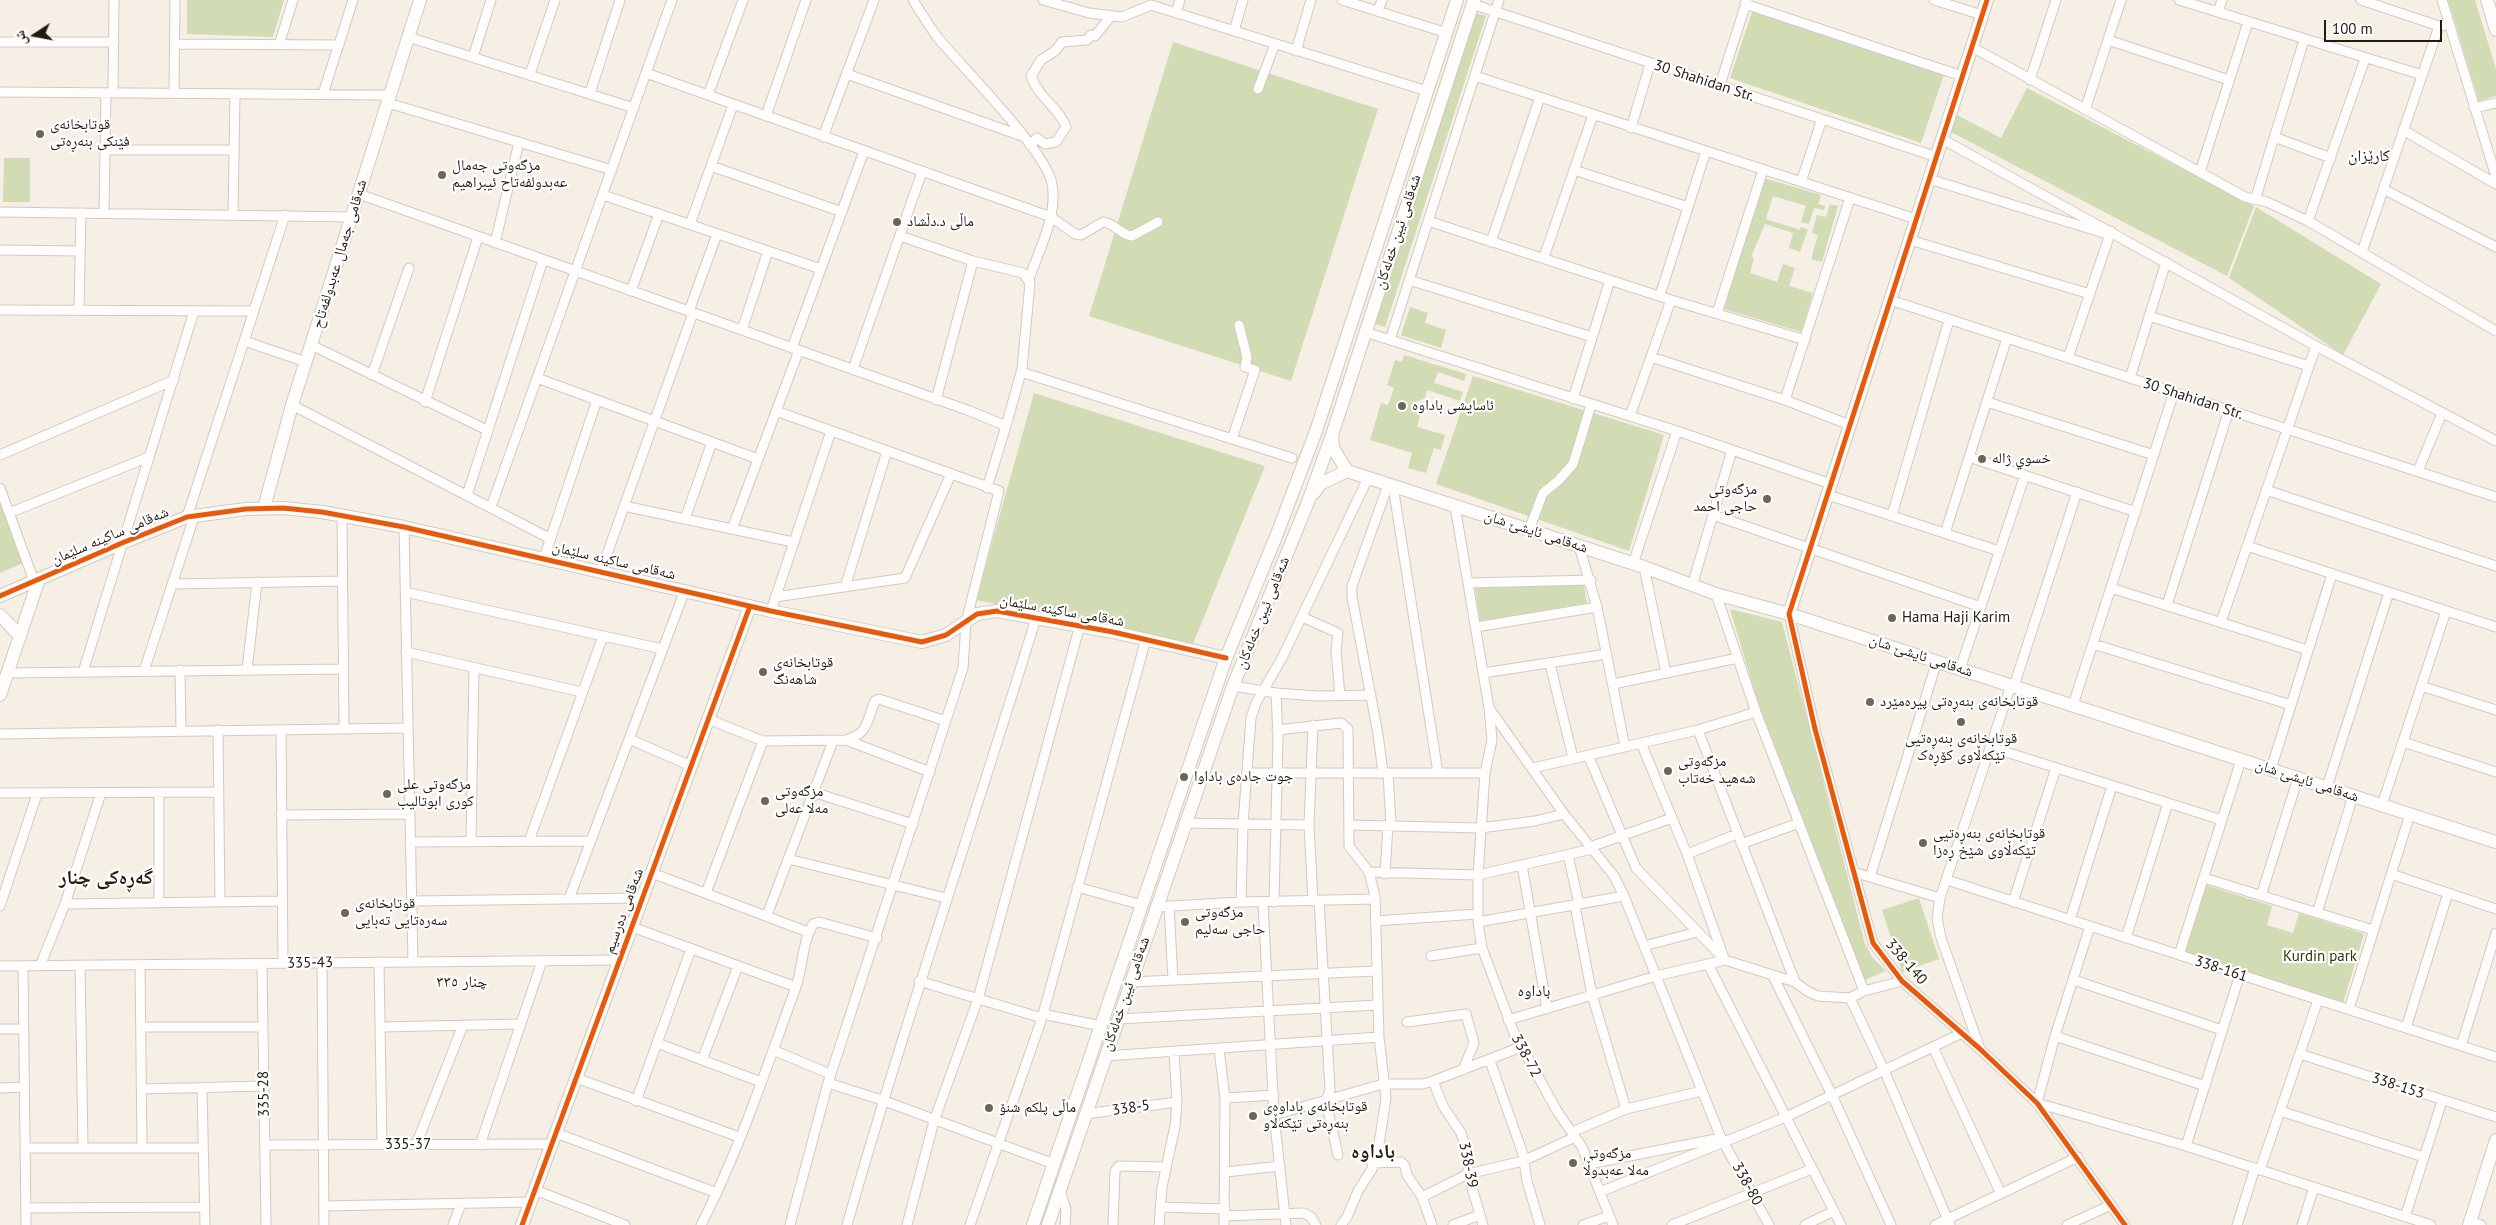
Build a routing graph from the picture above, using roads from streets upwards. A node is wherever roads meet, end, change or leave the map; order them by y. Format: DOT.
graph roads {
  1 [pos="114,0"];
  2 [pos="175,0"];
  3 [pos="293,0"];
  4 [pos="353,0"];
  5 [pos="420,0"];
  6 [pos="491,0"];
  7 [pos="555,0"];
  8 [pos="620,0"];
  9 [pos="672,0"];
  10 [pos="743,0"];
  11 [pos="806,0"];
  12 [pos="874,0"];
  13 [pos="913,0"];
  14 [pos="1043,0"];
  15 [pos="1180,0"];
  16 [pos="1243,0"];
  17 [pos="1312,0"];
  18 [pos="1342,0"];
  19 [pos="1382,0"];
  20 [pos="1457,0"];
  21 [pos="1500,0"];
  22 [pos="1934,0"];
  23 [pos="1987,0"];
  24 [pos="2056,0"];
  25 [pos="2121,0"];
  26 [pos="2179,0"];
  27 [pos="2222,0"];
  28 [pos="2361,0"];
  29 [pos="2442,0"];
  30 [pos="2487,0"];
  31 [pos="1473,2"];
  32 [pos="1746,2"];
  33 [pos="2383,4"];
  34 [pos="1378,11"];
  35 [pos="1496,11"];
  36 [pos="2218,12"];
  37 [pos="1176,13"];
  38 [pos="1111,16"];
  39 [pos="1982,16"];
  40 [pos="2248,22"];
  41 [pos="2449,24"];
  42 [pos="2439,26"];
  43 [pos="2496,30"];
  44 [pos="1234,31"];
  45 [pos="1446,33"];
  46 [pos="408,37"];
  47 [pos="2108,40"];
  48 [pos="2304,40"];
  49 [pos="0,42"];
  50 [pos="114,42"];
  51 [pos="175,44"];
  52 [pos="1275,44"];
  53 [pos="279,45"];
  54 [pos="338,45"];
  55 [pos="1972,47"];
  56 [pos="1296,51"];
  57 [pos="473,57"];
  58 [pos="2365,59"];
  59 [pos="1650,64"];
  60 [pos="646,73"];
  61 [pos="530,74"];
  62 [pos="847,74"];
  63 [pos="2422,75"];
  64 [pos="1475,76"];
  65 [pos="1962,76"];
  66 [pos="2030,80"];
  67 [pos="2229,80"];
  68 [pos="1720,85"];
  69 [pos="1258,90"];
  70 [pos="0,92"];
  71 [pos="1427,92"];
  72 [pos="110,93"];
  73 [pos="174,93"];
  74 [pos="590,93"];
  75 [pos="235,94"];
  76 [pos="323,94"];
  77 [pos="708,96"];
  78 [pos="1540,97"];
  79 [pos="389,99"];
  80 [pos="2496,103"];
  81 [pos="733,104"];
  82 [pos="634,108"];
  83 [pos="2474,108"];
  84 [pos="2085,110"];
  85 [pos="1593,115"];
  86 [pos="766,116"];
  87 [pos="1822,119"];
  88 [pos="1631,128"];
  89 [pos="2403,130"];
  90 [pos="1022,136"];
  91 [pos="824,137"];
  92 [pos="2274,137"];
  93 [pos="1942,139"];
  94 [pos="520,142"];
  95 [pos="1030,145"];
  96 [pos="105,150"];
  97 [pos="234,150"];
  98 [pos="864,151"];
  99 [pos="1706,151"];
  100 [pos="1936,157"];
  101 [pos="2331,158"];
  102 [pos="712,166"];
  103 [pos="612,170"];
  104 [pos="1574,170"];
  105 [pos="1763,170"];
  106 [pos="922,172"];
  107 [pos="2200,172"];
  108 [pos="2496,177"];
  109 [pos="1930,179"];
  110 [pos="1801,182"];
  111 [pos="2496,184"];
  112 [pos="2383,189"];
  113 [pos="358,194"];
  114 [pos="603,195"];
  115 [pos="2256,197"];
  116 [pos="1850,198"];
  117 [pos="1688,207"];
  118 [pos="0,212"];
  119 [pos="842,212"];
  120 [pos="80,213"];
  121 [pos="104,214"];
  122 [pos="659,214"];
  123 [pos="233,215"];
  124 [pos="285,215"];
  125 [pos="352,217"];
  126 [pos="1051,217"];
  127 [pos="1916,219"];
  128 [pos="1428,221"];
  129 [pos="1158,222"];
  130 [pos="2308,222"];
  131 [pos="690,224"];
  132 [pos="2110,233"];
  133 [pos="716,234"];
  134 [pos="900,236"];
  135 [pos="478,237"];
  136 [pos="1910,240"];
  137 [pos="1490,242"];
  138 [pos="495,243"];
  139 [pos="2496,247"];
  140 [pos="0,250"];
  141 [pos="80,251"];
  142 [pos="768,251"];
  143 [pos="2362,252"];
  144 [pos="1544,257"];
  145 [pos="543,260"];
  146 [pos="973,261"];
  147 [pos="2166,262"];
  148 [pos="409,268"];
  149 [pos="822,270"];
  150 [pos="576,271"];
  151 [pos="1029,279"];
  152 [pos="1409,280"];
  153 [pos="1610,280"];
  154 [pos="630,291"];
  155 [pos="2090,294"];
  156 [pos="1660,295"];
  157 [pos="1671,300"];
  158 [pos="1890,300"];
  159 [pos="0,310"];
  160 [pos="80,310"];
  161 [pos="194,311"];
  162 [pos="253,311"];
  163 [pos="691,312"];
  164 [pos="1716,313"];
  165 [pos="2149,316"];
  166 [pos="1949,320"];
  167 [pos="1239,325"];
  168 [pos="742,330"];
  169 [pos="2496,330"];
  170 [pos="1365,332"];
  171 [pos="1592,337"];
  172 [pos="2007,338"];
  173 [pos="1390,340"];
  174 [pos="1805,340"];
  175 [pos="244,342"];
  176 [pos="311,345"];
  177 [pos="2316,346"];
  178 [pos="796,349"];
  179 [pos="1652,357"];
  180 [pos="2068,358"];
  181 [pos="306,362"];
  182 [pos="2309,366"];
  183 [pos="853,369"];
  184 [pos="1021,372"];
  185 [pos="372,375"];
  186 [pos="538,378"];
  187 [pos="2130,378"];
  188 [pos="174,380"];
  189 [pos="2174,392"];
  190 [pos="1573,399"];
  191 [pos="597,400"];
  192 [pos="936,400"];
  193 [pos="1785,400"];
  194 [pos="424,402"];
  195 [pos="1987,402"];
  196 [pos="1325,404"];
  197 [pos="292,405"];
  198 [pos="1591,405"];
  199 [pos="1340,408"];
  200 [pos="2229,410"];
  201 [pos="776,411"];
  202 [pos="2442,413"];
  203 [pos="1630,416"];
  204 [pos="654,421"];
  205 [pos="1850,425"];
  206 [pos="1006,426"];
  207 [pos="2287,429"];
  208 [pos="487,430"];
  209 [pos="831,431"];
  210 [pos="1677,431"];
  211 [pos="1332,435"];
  212 [pos="1232,439"];
  213 [pos="712,442"];
  214 [pos="2496,442"];
  215 [pos="1732,450"];
  216 [pos="887,451"];
  217 [pos="0,455"];
  218 [pos="2154,455"];
  219 [pos="149,457"];
  220 [pos="1969,457"];
  221 [pos="1292,458"];
  222 [pos="758,459"];
  223 [pos="1347,471"];
  224 [pos="2418,471"];
  225 [pos="950,474"];
  226 [pos="2024,475"];
  227 [pos="1368,478"];
  228 [pos="1390,486"];
  229 [pos="0,488"];
  230 [pos="987,488"];
  231 [pos="1830,490"];
  232 [pos="2266,490"];
  233 [pos="2077,492"];
  234 [pos="467,495"];
  235 [pos="2496,497"];
  236 [pos="1308,502"];
  237 [pos="624,506"];
  238 [pos="1455,506"];
  239 [pos="264,508"];
  240 [pos="491,508"];
  241 [pos="2136,512"];
  242 [pos="9,514"];
  243 [pos="342,515"];
  244 [pos="1713,515"];
  245 [pos="1892,516"];
  246 [pos="190,517"];
  247 [pos="685,519"];
  248 [pos="404,527"];
  249 [pos="732,529"];
  250 [pos="1529,530"];
  251 [pos="1944,533"];
  252 [pos="1277,534"];
  253 [pos="549,538"];
  254 [pos="793,542"];
  255 [pos="1292,542"];
  256 [pos="122,543"];
  257 [pos="1579,546"];
  258 [pos="2247,546"];
  259 [pos="1810,550"];
  260 [pos="2000,550"];
  261 [pos="544,558"];
  262 [pos="1638,565"];
  263 [pos="2496,566"];
  264 [pos="601,572"];
  265 [pos="2332,574"];
  266 [pos="37,580"];
  267 [pos="1591,580"];
  268 [pos="342,581"];
  269 [pos="257,582"];
  270 [pos="172,584"];
  271 [pos="1468,584"];
  272 [pos="1692,586"];
  273 [pos="845,587"];
  274 [pos="2111,588"];
  275 [pos="685,590"];
  276 [pos="405,592"];
  277 [pos="2389,592"];
  278 [pos="1716,594"];
  279 [pos="0,596"];
  280 [pos="775,597"];
  281 [pos="2167,605"];
  282 [pos="750,606"];
  283 [pos="1597,607"];
  284 [pos="1981,607"];
  285 [pos="771,610"];
  286 [pos="2446,611"];
  287 [pos="0,614"];
  288 [pos="1789,614"];
  289 [pos="1302,617"];
  290 [pos="1036,618"];
  291 [pos="966,622"];
  292 [pos="2221,622"];
  293 [pos="1080,625"];
  294 [pos="1476,627"];
  295 [pos="2496,627"];
  296 [pos="20,636"];
  297 [pos="603,636"];
  298 [pos="1146,639"];
  299 [pos="2093,644"];
  300 [pos="662,649"];
  301 [pos="2308,650"];
  302 [pos="406,652"];
  303 [pos="1607,654"];
  304 [pos="1226,658"];
  305 [pos="1738,658"];
  306 [pos="1937,661"];
  307 [pos="1550,664"];
  308 [pos="474,668"];
  309 [pos="343,669"];
  310 [pos="1960,669"];
  311 [pos="180,670"];
  312 [pos="246,670"];
  313 [pos="144,671"];
  314 [pos="83,672"];
  315 [pos="8,673"];
  316 [pos="1483,673"];
  317 [pos="1666,673"];
  318 [pos="1613,684"];
  319 [pos="1233,686"];
  320 [pos="2012,686"];
  321 [pos="2421,686"];
  322 [pos="1264,690"];
  323 [pos="582,692"];
  324 [pos="1276,693"];
  325 [pos="1371,695"];
  326 [pos="0,696"];
  327 [pos="1340,696"];
  328 [pos="2073,705"];
  329 [pos="2291,705"];
  330 [pos="1489,708"];
  331 [pos="2496,710"];
  332 [pos="1756,712"];
  333 [pos="708,719"];
  334 [pos="946,722"];
  335 [pos="1313,725"];
  336 [pos="408,728"];
  337 [pos="344,729"];
  338 [pos="218,730"];
  339 [pos="281,730"];
  340 [pos="1277,730"];
  341 [pos="1698,730"];
  342 [pos="181,731"];
  343 [pos="0,734"];
  344 [pos="629,739"];
  345 [pos="846,740"];
  346 [pos="763,741"];
  347 [pos="833,741"];
  348 [pos="2403,742"];
  349 [pos="1641,743"];
  350 [pos="1625,747"];
  351 [pos="1990,747"];
  352 [pos="1588,755"];
  353 [pos="1573,758"];
  354 [pos="2241,760"];
  355 [pos="691,766"];
  356 [pos="1533,768"];
  357 [pos="2056,768"];
  358 [pos="2271,769"];
  359 [pos="930,772"];
  360 [pos="1247,772"];
  361 [pos="2496,772"];
  362 [pos="1277,773"];
  363 [pos="1310,773"];
  364 [pos="1348,773"];
  365 [pos="1385,773"];
  366 [pos="1438,773"];
  367 [pos="1486,773"];
  368 [pos="2298,778"];
  369 [pos="2112,786"];
  370 [pos="2327,787"];
  371 [pos="219,792"];
  372 [pos="813,792"];
  373 [pos="0,793"];
  374 [pos="101,793"];
  375 [pos="159,793"];
  376 [pos="38,794"];
  377 [pos="2353,796"];
  378 [pos="2168,803"];
  379 [pos="2382,805"];
  380 [pos="410,814"];
  381 [pos="1564,814"];
  382 [pos="2410,814"];
  383 [pos="282,815"];
  384 [pos="1672,818"];
  385 [pos="2222,820"];
  386 [pos="1184,822"];
  387 [pos="1799,822"];
  388 [pos="913,824"];
  389 [pos="1243,824"];
  390 [pos="1275,825"];
  391 [pos="1309,825"];
  392 [pos="1390,825"];
  393 [pos="1348,826"];
  394 [pos="1480,828"];
  395 [pos="1737,834"];
  396 [pos="1621,836"];
  397 [pos="471,841"];
  398 [pos="529,841"];
  399 [pos="590,841"];
  400 [pos="410,842"];
  401 [pos="2496,842"];
  402 [pos="1741,844"];
  403 [pos="1591,848"];
  404 [pos="1568,854"];
  405 [pos="1687,854"];
  406 [pos="788,859"];
  407 [pos="1522,865"];
  408 [pos="1369,872"];
  409 [pos="1853,872"];
  410 [pos="652,873"];
  411 [pos="1385,874"];
  412 [pos="2391,874"];
  413 [pos="1478,875"];
  414 [pos="1870,877"];
  415 [pos="2204,878"];
  416 [pos="1947,880"];
  417 [pos="894,883"];
  418 [pos="1078,888"];
  419 [pos="706,893"];
  420 [pos="2448,893"];
  421 [pos="1624,896"];
  422 [pos="2261,896"];
  423 [pos="642,898"];
  424 [pos="946,898"];
  425 [pos="1940,898"];
  426 [pos="569,899"];
  427 [pos="1375,899"];
  428 [pos="282,901"];
  429 [pos="412,901"];
  430 [pos="1316,901"];
  431 [pos="220,902"];
  432 [pos="1241,902"];
  433 [pos="1274,902"];
  434 [pos="2013,902"];
  435 [pos="159,903"];
  436 [pos="1263,903"];
  437 [pos="65,904"];
  438 [pos="1142,905"];
  439 [pos="1577,905"];
  440 [pos="0,906"];
  441 [pos="1169,906"];
  442 [pos="1155,907"];
  443 [pos="2496,909"];
  444 [pos="2316,913"];
  445 [pos="1530,914"];
  446 [pos="767,915"];
  447 [pos="1478,918"];
  448 [pos="2070,920"];
  449 [pos="1375,921"];
  450 [pos="2090,926"];
  451 [pos="632,927"];
  452 [pos="2374,930"];
  453 [pos="808,932"];
  454 [pos="1697,932"];
  455 [pos="2496,933"];
  456 [pos="877,938"];
  457 [pos="2126,938"];
  458 [pos="1644,946"];
  459 [pos="691,948"];
  460 [pos="1482,948"];
  461 [pos="2179,955"];
  462 [pos="1431,956"];
  463 [pos="1124,957"];
  464 [pos="542,960"];
  465 [pos="620,960"];
  466 [pos="1725,960"];
  467 [pos="379,962"];
  468 [pos="413,962"];
  469 [pos="283,963"];
  470 [pos="322,963"];
  471 [pos="262,964"];
  472 [pos="1137,964"];
  473 [pos="1708,964"];
  474 [pos="140,965"];
  475 [pos="0,966"];
  476 [pos="23,966"];
  477 [pos="40,966"];
  478 [pos="80,966"];
  479 [pos="738,966"];
  480 [pos="1376,971"];
  481 [pos="1322,973"];
  482 [pos="2240,974"];
  483 [pos="1266,976"];
  484 [pos="1656,976"];
  485 [pos="1774,976"];
  486 [pos="1173,980"];
  487 [pos="2074,980"];
  488 [pos="919,981"];
  489 [pos="1902,981"];
  490 [pos="1132,982"];
  491 [pos="1795,982"];
  492 [pos="796,987"];
  493 [pos="1864,991"];
  494 [pos="1592,995"];
  495 [pos="1850,998"];
  496 [pos="978,999"];
  497 [pos="2318,1000"];
  498 [pos="1378,1005"];
  499 [pos="1324,1007"];
  500 [pos="1547,1009"];
  501 [pos="1268,1010"];
  502 [pos="2348,1010"];
  503 [pos="1043,1016"];
  504 [pos="1118,1019"];
  505 [pos="1508,1020"];
  506 [pos="1406,1022"];
  507 [pos="521,1024"];
  508 [pos="463,1025"];
  509 [pos="380,1026"];
  510 [pos="1101,1026"];
  511 [pos="141,1027"];
  512 [pos="263,1027"];
  513 [pos="2406,1028"];
  514 [pos="0,1029"];
  515 [pos="24,1029"];
  516 [pos="2222,1030"];
  517 [pos="1962,1033"];
  518 [pos="2055,1036"];
  519 [pos="1379,1037"];
  520 [pos="1326,1040"];
  521 [pos="657,1044"];
  522 [pos="1270,1046"];
  523 [pos="2461,1046"];
  524 [pos="1521,1047"];
  525 [pos="1933,1047"];
  526 [pos="1219,1049"];
  527 [pos="1980,1049"];
  528 [pos="773,1050"];
  529 [pos="1174,1052"];
  530 [pos="2300,1054"];
  531 [pos="1105,1056"];
  532 [pos="2496,1057"];
  533 [pos="702,1060"];
  534 [pos="1490,1061"];
  535 [pos="1464,1070"];
  536 [pos="1884,1070"];
  537 [pos="576,1078"];
  538 [pos="829,1079"];
  539 [pos="1433,1081"];
  540 [pos="761,1082"];
  541 [pos="1383,1084"];
  542 [pos="264,1086"];
  543 [pos="2205,1086"];
  544 [pos="24,1087"];
  545 [pos="202,1087"];
  546 [pos="0,1088"];
  547 [pos="142,1089"];
  548 [pos="1702,1091"];
  549 [pos="1274,1095"];
  550 [pos="1832,1095"];
  551 [pos="1224,1098"];
  552 [pos="882,1100"];
  553 [pos="636,1101"];
  554 [pos="2442,1101"];
  555 [pos="1177,1102"];
  556 [pos="1326,1102"];
  557 [pos="2036,1103"];
  558 [pos="1626,1109"];
  559 [pos="2280,1111"];
  560 [pos="1085,1114"];
  561 [pos="1274,1115"];
  562 [pos="1786,1117"];
  563 [pos="2496,1117"];
  564 [pos="934,1121"];
  565 [pos="1574,1134"];
  566 [pos="739,1137"];
  567 [pos="554,1138"];
  568 [pos="1722,1140"];
  569 [pos="2496,1140"];
  570 [pos="997,1142"];
  571 [pos="264,1145"];
  572 [pos="324,1145"];
  573 [pos="382,1145"];
  574 [pos="416,1145"];
  575 [pos="480,1145"];
  576 [pos="2186,1146"];
  577 [pos="25,1148"];
  578 [pos="83,1148"];
  579 [pos="142,1148"];
  580 [pos="203,1148"];
  581 [pos="1338,1156"];
  582 [pos="2078,1157"];
  583 [pos="2424,1157"];
  584 [pos="1523,1161"];
  585 [pos="1372,1163"];
  586 [pos="1054,1164"];
  587 [pos="1589,1164"];
  588 [pos="1280,1166"];
  589 [pos="1165,1167"];
  590 [pos="1812,1169"];
  591 [pos="2257,1169"];
  592 [pos="1226,1172"];
  593 [pos="1468,1174"];
  594 [pos="2314,1187"];
  595 [pos="1060,1190"];
  596 [pos="1600,1192"];
  597 [pos="717,1193"];
  598 [pos="1753,1193"];
  599 [pos="2001,1194"];
  600 [pos="533,1196"];
  601 [pos="1422,1197"];
  602 [pos="461,1204"];
  603 [pos="2111,1205"];
  604 [pos="324,1206"];
  605 [pos="204,1207"];
  606 [pos="1161,1207"];
  607 [pos="26,1208"];
  608 [pos="1834,1211"];
  609 [pos="1286,1213"];
  610 [pos="1480,1215"];
  611 [pos="1609,1216"];
  612 [pos="1224,1217"];
  613 [pos="2405,1217"];
  614 [pos="1949,1222"];
  615 [pos="2474,1224"];
  616 [pos="26,1225"];
  617 [pos="205,1225"];
  618 [pos="266,1225"];
  619 [pos="324,1225"];
  620 [pos="453,1225"];
  621 [pos="522,1225"];
  622 [pos="625,1225"];
  623 [pos="701,1225"];
  624 [pos="790,1225"];
  625 [pos="846,1225"];
  626 [pos="907,1225"];
  627 [pos="970,1225"];
  628 [pos="1033,1225"];
  629 [pos="1048,1225"];
  630 [pos="1065,1225"];
  631 [pos="1113,1225"];
  632 [pos="1160,1225"];
  633 [pos="1286,1225"];
  634 [pos="1316,1225"];
  635 [pos="1341,1225"];
  636 [pos="1432,1225"];
  637 [pos="1453,1225"];
  638 [pos="1483,1225"];
  639 [pos="1540,1225"];
  640 [pos="1583,1225"];
  641 [pos="1613,1225"];
  642 [pos="1672,1225"];
  643 [pos="1769,1225"];
  644 [pos="1805,1225"];
  645 [pos="1841,1225"];
  646 [pos="1891,1225"];
  647 [pos="1934,1225"];
  648 [pos="2067,1225"];
  649 [pos="2125,1225"];
  650 [pos="2237,1225"];
  651 [pos="2302,1225"];
  652 [pos="2431,1225"];
  1 -- 50 [label="street"];
  2 -- 51 [label="street"];
  3 -- 53 [label="street"];
  4 -- 54 [label="street"];
  5 -- 46 [label="street, شەقامی جەمال عەبدولفەتاح"];
  6 -- 57 [label="street"];
  7 -- 61 [label="street"];
  8 -- 74 [label="street"];
  9 -- 60 [label="street"];
  10 -- 77 [label="street"];
  11 -- 86 [label="street"];
  12 -- 62 [label="street"];
  13 -- 90 [label="street"];
  14 -- 38 [label="street"];
  15 -- 37 [label="street"];
  16 -- 44 [label="street"];
  17 -- 56 [label="street"];
  18 -- 34 [label="street"];
  19 -- 34 [label="street"];
  20 -- 45 [label="street, شەقامی ئیبن خەلەکان"];
  21 -- 35 [label="street"];
  22 -- 39 [label="street"];
  23 -- 39 [label="street"];
  24 -- 66 [label="street"];
  25 -- 47 [label="street"];
  26 -- 36 [label="street"];
  27 -- 36 [label="street"];
  28 -- 33 [label="street"];
  29 -- 41 [label="street"];
  30 -- 43 [label="street"];
  31 -- 35 [label="street, 30 Shahidan Str."];
  31 -- 170 [label="street, شەقامی ئیبن خەلەکان"];
  32 -- 65 [label="street"];
  32 -- 68 [label="street"];
  33 -- 42 [label="street"];
  34 -- 45 [label="street"];
  35 -- 59 [label="street, 30 Shahidan Str."];
  35 -- 64 [label="street"];
  36 -- 40 [label="street"];
  37 -- 38 [label="street"];
  37 -- 44 [label="street"];
  38 -- 95 [label="street"];
  39 -- 55 [label="street"];
  40 -- 48 [label="street"];
  40 -- 67 [label="street"];
  41 -- 42 [label="street"];
  41 -- 83 [label="street"];
  42 -- 63 [label="street"];
  44 -- 52 [label="street"];
  45 -- 71 [label="street, شەقامی ئیبن خەلەکان"];
  46 -- 57 [label="street"];
  46 -- 79 [label="street, شەقامی جەمال عەبدولفەتاح"];
  47 -- 67 [label="street"];
  47 -- 84 [label="street"];
  48 -- 58 [label="street"];
  48 -- 92 [label="street"];
  49 -- 50 [label="street"];
  50 -- 72 [label="street"];
  51 -- 53 [label="street"];
  51 -- 73 [label="street"];
  52 -- 56 [label="street"];
  52 -- 69 [label="street"];
  53 -- 54 [label="street"];
  54 -- 76 [label="street"];
  55 -- 65 [label="street"];
  55 -- 66 [label="street"];
  56 -- 71 [label="street"];
  57 -- 61 [label="street"];
  58 -- 63 [label="street"];
  58 -- 101 [label="street"];
  59 -- 68 [label="street, 30 Shahidan Str."];
  59 -- 88 [label="street"];
  60 -- 77 [label="street"];
  60 -- 82 [label="street"];
  61 -- 74 [label="street"];
  62 -- 90 [label="street"];
  62 -- 91 [label="street"];
  63 -- 89 [label="street"];
  64 -- 78 [label="street"];
  64 -- 128 [label="street"];
  65 -- 93 [label="street"];
  66 -- 84 [label="street"];
  67 -- 107 [label="street"];
  68 -- 87 [label="street, 30 Shahidan Str."];
  70 -- 72 [label="street"];
  71 -- 196 [label="street, شەقامی ئیبن خەلەکان"];
  72 -- 73 [label="street"];
  72 -- 96 [label="street"];
  73 -- 75 [label="street"];
  74 -- 82 [label="street"];
  75 -- 76 [label="street"];
  75 -- 97 [label="street"];
  76 -- 79 [label="street"];
  77 -- 81 [label="street"];
  78 -- 85 [label="street"];
  78 -- 137 [label="street"];
  79 -- 94 [label="street"];
  79 -- 113 [label="street, شەقامی جەمال عەبدولفەتاح"];
  80 -- 83 [label="street"];
  81 -- 86 [label="street"];
  81 -- 102 [label="street"];
  82 -- 103 [label="street"];
  83 -- 108 [label="street"];
  84 -- 107 [label="street"];
  85 -- 88 [label="street"];
  85 -- 104 [label="street"];
  86 -- 91 [label="street"];
  87 -- 100 [label="street, 30 Shahidan Str."];
  87 -- 110 [label="street"];
  88 -- 99 [label="street"];
  89 -- 111 [label="street"];
  89 -- 112 [label="street"];
  90 -- 95 [label="street"];
  91 -- 98 [label="street"];
  92 -- 101 [label="street"];
  92 -- 115 [label="street"];
  93 -- 100 [label="street"];
  93 -- 132 [label="street"];
  94 -- 103 [label="street"];
  94 -- 138 [label="street"];
  95 -- 126 [label="street"];
  96 -- 97 [label="street"];
  96 -- 121 [label="street"];
  97 -- 123 [label="street"];
  98 -- 106 [label="street"];
  98 -- 119 [label="street"];
  99 -- 105 [label="street"];
  99 -- 117 [label="street"];
  100 -- 109 [label="street"];
  101 -- 130 [label="street"];
  102 -- 119 [label="street"];
  102 -- 131 [label="street"];
  103 -- 114 [label="street"];
  104 -- 117 [label="street"];
  104 -- 144 [label="street"];
  105 -- 110 [label="street"];
  105 -- 164 [label="street"];
  106 -- 126 [label="street"];
  106 -- 134 [label="street"];
  107 -- 115 [label="street"];
  109 -- 127 [label="street"];
  109 -- 132 [label="street"];
  110 -- 116 [label="street"];
  112 -- 139 [label="street"];
  112 -- 143 [label="street"];
  113 -- 125 [label="street, شەقامی جەمال عەبدولفەتاح"];
  113 -- 135 [label="street"];
  114 -- 122 [label="street"];
  114 -- 150 [label="street"];
  115 -- 130 [label="street"];
  116 -- 127 [label="street"];
  116 -- 174 [label="street"];
  117 -- 156 [label="street"];
  118 -- 120 [label="street"];
  119 -- 149 [label="street"];
  120 -- 121 [label="street"];
  120 -- 141 [label="street"];
  121 -- 123 [label="street"];
  122 -- 131 [label="street"];
  122 -- 154 [label="street"];
  123 -- 124 [label="street"];
  124 -- 125 [label="street"];
  124 -- 162 [label="street"];
  125 -- 176 [label="street, شەقامی جەمال عەبدولفەتاح"];
  126 -- 129 [label="street"];
  126 -- 151 [label="street"];
  127 -- 136 [label="street"];
  128 -- 137 [label="street"];
  128 -- 152 [label="street"];
  130 -- 143 [label="street"];
  131 -- 133 [label="street"];
  132 -- 147 [label="street"];
  132 -- 155 [label="street"];
  133 -- 142 [label="street"];
  133 -- 163 [label="street"];
  134 -- 146 [label="street"];
  134 -- 183 [label="street"];
  135 -- 138 [label="street"];
  135 -- 194 [label="street"];
  136 -- 155 [label="street"];
  136 -- 158 [label="street"];
  137 -- 144 [label="street"];
  138 -- 145 [label="street"];
  140 -- 141 [label="street"];
  141 -- 160 [label="street"];
  142 -- 149 [label="street"];
  142 -- 168 [label="street"];
  143 -- 169 [label="street"];
  144 -- 153 [label="street"];
  145 -- 150 [label="street"];
  145 -- 208 [label="street"];
  146 -- 151 [label="street"];
  146 -- 192 [label="street"];
  147 -- 165 [label="street"];
  147 -- 177 [label="street"];
  148 -- 185 [label="street"];
  149 -- 178 [label="street"];
  150 -- 154 [label="street"];
  150 -- 186 [label="street"];
  151 -- 184 [label="street"];
  152 -- 171 [label="street"];
  152 -- 173 [label="street"];
  153 -- 156 [label="street"];
  153 -- 171 [label="street"];
  154 -- 163 [label="street"];
  155 -- 180 [label="street"];
  156 -- 157 [label="street"];
  157 -- 164 [label="street"];
  157 -- 179 [label="street"];
  158 -- 166 [label="street, 30 Shahidan Str."];
  158 -- 205 [label="street"];
  159 -- 160 [label="street"];
  160 -- 161 [label="street"];
  161 -- 162 [label="street"];
  161 -- 188 [label="street"];
  162 -- 175 [label="street"];
  163 -- 168 [label="street"];
  163 -- 204 [label="street"];
  164 -- 174 [label="street"];
  165 -- 182 [label="street"];
  165 -- 187 [label="street"];
  166 -- 172 [label="street, 30 Shahidan Str."];
  166 -- 245 [label="street"];
  167 -- 212 [label="street"];
  168 -- 178 [label="street"];
  170 -- 173 [label="street"];
  170 -- 199 [label="street, شەقامی ئیبن خەلەکان"];
  171 -- 190 [label="street"];
  172 -- 180 [label="street, 30 Shahidan Str."];
  172 -- 195 [label="street"];
  173 -- 190 [label="street"];
  174 -- 193 [label="street"];
  175 -- 181 [label="street"];
  175 -- 246 [label="street"];
  176 -- 181 [label="street, شەقامی جەمال عەبدولفەتاح"];
  176 -- 185 [label="street"];
  177 -- 182 [label="street"];
  177 -- 202 [label="street"];
  178 -- 183 [label="street"];
  178 -- 201 [label="street"];
  179 -- 193 [label="street"];
  179 -- 203 [label="street"];
  180 -- 187 [label="street, 30 Shahidan Str."];
  181 -- 197 [label="street, شەقامی جەمال عەبدولفەتاح"];
  182 -- 207 [label="street"];
  183 -- 192 [label="street"];
  184 -- 206 [label="street"];
  184 -- 212 [label="street"];
  185 -- 194 [label="street"];
  186 -- 191 [label="street"];
  186 -- 240 [label="street"];
  187 -- 189 [label="street, 30 Shahidan Str."];
  188 -- 217 [label="street"];
  188 -- 219 [label="street"];
  189 -- 200 [label="street, 30 Shahidan Str."];
  189 -- 218 [label="street"];
  190 -- 198 [label="street"];
  191 -- 204 [label="street"];
  191 -- 253 [label="street"];
  192 -- 206 [label="street"];
  193 -- 205 [label="street"];
  194 -- 208 [label="street"];
  195 -- 218 [label="street"];
  195 -- 220 [label="street"];
  196 -- 199 [label="street"];
  196 -- 252 [label="street, شەقامی ئیبن خەلەکان"];
  197 -- 234 [label="street"];
  197 -- 239 [label="street, شەقامی جەمال عەبدولفەتاح"];
  198 -- 203 [label="street"];
  198 -- 250 [label="street"];
  199 -- 211 [label="street, شەقامی ئیبن خەلەکان"];
  200 -- 207 [label="street, 30 Shahidan Str."];
  200 -- 281 [label="street"];
  201 -- 209 [label="street"];
  201 -- 222 [label="street"];
  202 -- 214 [label="street"];
  202 -- 224 [label="street"];
  203 -- 210 [label="street"];
  204 -- 213 [label="street"];
  204 -- 237 [label="street"];
  205 -- 231 [label="street"];
  206 -- 230 [label="street"];
  207 -- 224 [label="street, 30 Shahidan Str."];
  207 -- 232 [label="street"];
  208 -- 234 [label="street"];
  209 -- 216 [label="street"];
  209 -- 254 [label="street"];
  210 -- 215 [label="street"];
  210 -- 262 [label="street"];
  211 -- 223 [label="street"];
  211 -- 236 [label="street, شەقامی ئیبن خەلەکان"];
  212 -- 221 [label="street"];
  213 -- 222 [label="street"];
  213 -- 247 [label="street"];
  215 -- 231 [label="street"];
  215 -- 244 [label="street"];
  216 -- 225 [label="street"];
  216 -- 273 [label="street"];
  218 -- 241 [label="street"];
  219 -- 242 [label="street"];
  219 -- 256 [label="street"];
  220 -- 226 [label="street"];
  220 -- 251 [label="street"];
  222 -- 249 [label="street"];
  223 -- 227 [label="street, شەقامی ئایشێ شان"];
  223 -- 236 [label="street"];
  224 -- 235 [label="street, 30 Shahidan Str."];
  225 -- 230 [label="street"];
  225 -- 273 [label="street"];
  226 -- 233 [label="street"];
  226 -- 260 [label="street"];
  227 -- 228 [label="street, شەقامی ئایشێ شان"];
  227 -- 289 [label="street"];
  228 -- 238 [label="street, شەقامی ئایشێ شان"];
  228 -- 325 [label="street"];
  228 -- 366 [label="street"];
  229 -- 242 [label="street"];
  230 -- 291 [label="street"];
  231 -- 245 [label="street"];
  231 -- 259 [label="street"];
  232 -- 258 [label="street"];
  232 -- 263 [label="street"];
  233 -- 241 [label="street"];
  233 -- 320 [label="street"];
  234 -- 240 [label="street"];
  236 -- 255 [label="street, شەقامی ئیبن خەلەکان"];
  237 -- 247 [label="street"];
  237 -- 264 [label="street"];
  238 -- 250 [label="street, شەقامی ئایشێ شان"];
  238 -- 271 [label="street, 338-72"];
  239 -- 243 [label="street, شەقامی ساکینە سلێمان"];
  239 -- 246 [label="street, شەقامی ساکینە سلێمان"];
  240 -- 253 [label="street"];
  241 -- 274 [label="street"];
  242 -- 266 [label="street"];
  243 -- 248 [label="street, شەقامی ساکینە سلێمان"];
  243 -- 268 [label="street"];
  244 -- 259 [label="street"];
  244 -- 272 [label="street"];
  245 -- 251 [label="street"];
  246 -- 256 [label="street, شەقامی ساکینە سلێمان"];
  246 -- 270 [label="street"];
  247 -- 249 [label="street"];
  248 -- 261 [label="street, شەقامی ساکینە سلێمان"];
  248 -- 276 [label="street"];
  249 -- 254 [label="street"];
  250 -- 257 [label="street, شەقامی ئایشێ شان"];
  251 -- 260 [label="street"];
  252 -- 255 [label="street"];
  252 -- 304 [label="street, شەقامی ئیبن خەلەکان"];
  253 -- 261 [label="street"];
  254 -- 280 [label="street"];
  255 -- 319 [label="street, شەقامی ئیبن خەلەکان"];
  256 -- 266 [label="street, شەقامی ساکینە سلێمان"];
  256 -- 314 [label="street"];
  257 -- 262 [label="street, شەقامی ئایشێ شان"];
  257 -- 267 [label="street"];
  258 -- 265 [label="street"];
  258 -- 292 [label="street"];
  259 -- 284 [label="street"];
  259 -- 288 [label="street"];
  260 -- 284 [label="street"];
  261 -- 264 [label="street, شەقامی ساکینە سلێمان"];
  262 -- 272 [label="street, شەقامی ئایشێ شان"];
  262 -- 317 [label="street"];
  264 -- 275 [label="street, شەقامی ساکینە سلێمان"];
  265 -- 277 [label="street"];
  265 -- 301 [label="street"];
  266 -- 279 [label="street, شەقامی ساکینە سلێمان"];
  266 -- 296 [label="street"];
  267 -- 271 [label="street"];
  267 -- 283 [label="street"];
  268 -- 269 [label="street"];
  268 -- 309 [label="street"];
  269 -- 270 [label="street"];
  269 -- 312 [label="street"];
  270 -- 313 [label="street"];
  271 -- 294 [label="street, 338-72"];
  272 -- 278 [label="street, شەقامی ئایشێ شان"];
  273 -- 280 [label="street"];
  274 -- 281 [label="street"];
  274 -- 299 [label="street"];
  275 -- 282 [label="street, شەقامی ساکینە سلێمان"];
  275 -- 300 [label="street"];
  276 -- 297 [label="street"];
  276 -- 302 [label="street"];
  277 -- 286 [label="street"];
  277 -- 370 [label="street"];
  278 -- 288 [label="street, شەقامی ئایشێ شان"];
  278 -- 305 [label="street"];
  280 -- 285 [label="street"];
  281 -- 292 [label="street"];
  282 -- 285 [label="street, شەقامی ساکینە سلێمان"];
  282 -- 333 [label="street, شەقامی دەرسیم"];
  283 -- 294 [label="street"];
  283 -- 303 [label="street"];
  284 -- 310 [label="street"];
  285 -- 291 [label="street, شەقامی ساکینە سلێمان"];
  286 -- 295 [label="street"];
  286 -- 321 [label="street"];
  287 -- 296 [label="street"];
  288 -- 306 [label="street, شەقامی ئایشێ شان"];
  288 -- 409 [label="street, 338-140"];
  289 -- 322 [label="street"];
  289 -- 327 [label="street"];
  290 -- 291 [label="street, شەقامی ساکینە سلێمان"];
  290 -- 293 [label="street, شەقامی ساکینە سلێمان"];
  290 -- 424 [label="street"];
  291 -- 334 [label="street"];
  292 -- 301 [label="street"];
  293 -- 298 [label="street, شەقامی ساکینە سلێمان"];
  293 -- 496 [label="street"];
  294 -- 316 [label="street, 338-72"];
  296 -- 315 [label="street"];
  297 -- 300 [label="street"];
  297 -- 323 [label="street"];
  298 -- 304 [label="street, شەقامی ساکینە سلێمان"];
  298 -- 418 [label="street"];
  299 -- 328 [label="street"];
  299 -- 329 [label="street"];
  300 -- 344 [label="street"];
  301 -- 329 [label="street"];
  302 -- 308 [label="street"];
  302 -- 336 [label="street"];
  303 -- 307 [label="street"];
  303 -- 318 [label="street"];
  304 -- 438 [label="street, شەقامی ئیبن خەلەکان"];
  305 -- 317 [label="street"];
  305 -- 332 [label="street"];
  306 -- 310 [label="street, شەقامی ئایشێ شان"];
  306 -- 414 [label="street"];
  307 -- 316 [label="street"];
  307 -- 353 [label="street"];
  308 -- 323 [label="street"];
  308 -- 397 [label="street"];
  309 -- 312 [label="street"];
  309 -- 337 [label="street"];
  310 -- 320 [label="street, شەقامی ئایشێ شان"];
  311 -- 312 [label="street"];
  311 -- 313 [label="street"];
  311 -- 342 [label="street"];
  313 -- 314 [label="street"];
  314 -- 315 [label="street"];
  315 -- 326 [label="street"];
  316 -- 330 [label="street, 338-72"];
  317 -- 318 [label="street"];
  318 -- 350 [label="street"];
  319 -- 322 [label="street"];
  319 -- 386 [label="street, شەقامی ئیبن خەلەکان"];
  320 -- 328 [label="street, شەقامی ئایشێ شان"];
  320 -- 351 [label="street"];
  321 -- 331 [label="street"];
  321 -- 348 [label="street"];
  322 -- 324 [label="street"];
  322 -- 360 [label="street"];
  323 -- 398 [label="street"];
  324 -- 327 [label="street"];
  324 -- 340 [label="street"];
  325 -- 327 [label="street"];
  325 -- 365 [label="street"];
  328 -- 354 [label="street, شەقامی ئایشێ شان"];
  329 -- 358 [label="street"];
  330 -- 356 [label="street, 338-80"];
  330 -- 367 [label="street, 338-72"];
  332 -- 341 [label="street"];
  332 -- 387 [label="street"];
  333 -- 346 [label="street"];
  333 -- 355 [label="street, شەقامی دەرسیم"];
  334 -- 345 [label="street"];
  334 -- 359 [label="street"];
  335 -- 340 [label="street"];
  335 -- 363 [label="street"];
  335 -- 364 [label="street"];
  336 -- 337 [label="street"];
  336 -- 380 [label="street"];
  337 -- 339 [label="street"];
  338 -- 339 [label="street"];
  338 -- 342 [label="street"];
  338 -- 371 [label="street"];
  339 -- 383 [label="street"];
  340 -- 362 [label="street"];
  341 -- 349 [label="street"];
  341 -- 395 [label="street"];
  342 -- 343 [label="street"];
  344 -- 355 [label="street"];
  344 -- 399 [label="street"];
  345 -- 347 [label="street"];
  345 -- 359 [label="street"];
  346 -- 347 [label="street"];
  346 -- 419 [label="street"];
  347 -- 372 [label="street"];
  348 -- 361 [label="street"];
  348 -- 379 [label="street"];
  349 -- 350 [label="street"];
  349 -- 384 [label="street"];
  350 -- 352 [label="street"];
  351 -- 357 [label="street"];
  351 -- 416 [label="street"];
  352 -- 353 [label="street"];
  352 -- 396 [label="street"];
  353 -- 356 [label="street"];
  354 -- 358 [label="street, شەقامی ئایشێ شان"];
  354 -- 385 [label="street"];
  355 -- 410 [label="street, شەقامی دەرسیم"];
  356 -- 381 [label="street, 338-80"];
  357 -- 369 [label="street"];
  357 -- 434 [label="street"];
  358 -- 368 [label="street, شەقامی ئایشێ شان"];
  359 -- 388 [label="street"];
  360 -- 362 [label="street"];
  360 -- 389 [label="street"];
  362 -- 363 [label="street"];
  362 -- 390 [label="street"];
  363 -- 364 [label="street"];
  363 -- 391 [label="street"];
  364 -- 365 [label="street"];
  364 -- 393 [label="street"];
  365 -- 366 [label="street"];
  365 -- 392 [label="street"];
  366 -- 367 [label="street"];
  367 -- 394 [label="street, 338-72"];
  368 -- 370 [label="street, شەقامی ئایشێ شان"];
  368 -- 422 [label="street"];
  369 -- 378 [label="street"];
  369 -- 448 [label="street"];
  370 -- 377 [label="street, شەقامی ئایشێ شان"];
  371 -- 375 [label="street"];
  371 -- 431 [label="street"];
  372 -- 388 [label="street"];
  372 -- 406 [label="street"];
  373 -- 376 [label="street"];
  374 -- 375 [label="street"];
  374 -- 376 [label="street"];
  374 -- 437 [label="street"];
  375 -- 435 [label="street"];
  376 -- 440 [label="street"];
  377 -- 379 [label="street, شەقامی ئایشێ شان"];
  377 -- 444 [label="street"];
  378 -- 385 [label="street"];
  378 -- 457 [label="street"];
  379 -- 382 [label="street, شەقامی ئایشێ شان"];
  380 -- 383 [label="street"];
  380 -- 400 [label="street"];
  381 -- 394 [label="street"];
  381 -- 403 [label="street, 338-80"];
  382 -- 401 [label="street, شەقامی ئایشێ شان"];
  382 -- 412 [label="street"];
  383 -- 428 [label="street"];
  384 -- 396 [label="street"];
  384 -- 405 [label="street"];
  385 -- 415 [label="street"];
  386 -- 389 [label="street"];
  386 -- 442 [label="street, شەقامی ئیبن خەلەکان"];
  387 -- 402 [label="street"];
  387 -- 493 [label="street"];
  388 -- 417 [label="street"];
  389 -- 390 [label="street"];
  389 -- 432 [label="street"];
  390 -- 391 [label="street"];
  390 -- 433 [label="street"];
  391 -- 430 [label="street"];
  392 -- 393 [label="street"];
  392 -- 394 [label="street"];
  392 -- 411 [label="street"];
  393 -- 408 [label="street"];
  394 -- 413 [label="street, 338-72"];
  395 -- 402 [label="street"];
  395 -- 405 [label="street"];
  396 -- 403 [label="street"];
  396 -- 454 [label="street"];
  397 -- 398 [label="street"];
  397 -- 400 [label="street"];
  398 -- 399 [label="street"];
  399 -- 426 [label="street"];
  400 -- 429 [label="street"];
  402 -- 491 [label="street"];
  403 -- 404 [label="street"];
  403 -- 421 [label="street, 338-80"];
  404 -- 407 [label="street"];
  404 -- 439 [label="street"];
  405 -- 466 [label="street"];
  406 -- 417 [label="street"];
  406 -- 446 [label="street"];
  407 -- 413 [label="street"];
  407 -- 445 [label="street"];
  408 -- 411 [label="street"];
  408 -- 427 [label="street"];
  409 -- 414 [label="street"];
  409 -- 489 [label="street, 338-140"];
  410 -- 419 [label="street"];
  410 -- 423 [label="street, شەقامی دەرسیم"];
  411 -- 413 [label="street"];
  412 -- 420 [label="street"];
  412 -- 452 [label="street"];
  413 -- 447 [label="street, 338-72"];
  414 -- 425 [label="street"];
  415 -- 422 [label="street"];
  415 -- 461 [label="street"];
  416 -- 425 [label="street"];
  416 -- 434 [label="street, 338-161"];
  417 -- 424 [label="street"];
  417 -- 456 [label="street"];
  418 -- 438 [label="street"];
  418 -- 503 [label="street"];
  419 -- 446 [label="street"];
  420 -- 443 [label="street"];
  420 -- 513 [label="street"];
  421 -- 439 [label="street"];
  421 -- 458 [label="street, 338-80"];
  422 -- 444 [label="street"];
  423 -- 426 [label="street"];
  423 -- 451 [label="street, شەقامی دەرسیم"];
  424 -- 488 [label="street"];
  425 -- 527 [label="street"];
  426 -- 429 [label="street"];
  427 -- 430 [label="street"];
  427 -- 449 [label="street"];
  428 -- 431 [label="street"];
  428 -- 469 [label="street"];
  429 -- 468 [label="street"];
  430 -- 433 [label="street"];
  430 -- 481 [label="street"];
  431 -- 435 [label="street"];
  432 -- 436 [label="street"];
  432 -- 441 [label="street"];
  433 -- 436 [label="street"];
  434 -- 448 [label="street, 338-161"];
  435 -- 437 [label="street"];
  436 -- 483 [label="street"];
  437 -- 477 [label="street"];
  438 -- 463 [label="street, شەقامی ئیبن خەلەکان"];
  439 -- 445 [label="street"];
  439 -- 494 [label="street"];
  441 -- 442 [label="street"];
  441 -- 486 [label="street"];
  442 -- 472 [label="street, شەقامی ئیبن خەلەکان"];
  444 -- 452 [label="street"];
  445 -- 447 [label="street"];
  445 -- 500 [label="street"];
  446 -- 453 [label="street"];
  447 -- 449 [label="street"];
  447 -- 460 [label="street, 338-72"];
  448 -- 450 [label="street, 338-161"];
  449 -- 480 [label="street"];
  450 -- 457 [label="street, 338-161"];
  450 -- 487 [label="street"];
  451 -- 459 [label="street"];
  451 -- 465 [label="street, شەقامی دەرسیم"];
  452 -- 502 [label="street"];
  453 -- 456 [label="street"];
  453 -- 492 [label="street"];
  454 -- 458 [label="street"];
  454 -- 466 [label="street"];
  455 -- 523 [label="street"];
  456 -- 538 [label="street"];
  457 -- 461 [label="street, 338-161"];
  458 -- 484 [label="street, 338-80"];
  459 -- 479 [label="street"];
  459 -- 521 [label="street"];
  460 -- 462 [label="street"];
  460 -- 505 [label="street, 338-72"];
  461 -- 482 [label="street, 338-161"];
  463 -- 472 [label="street"];
  463 -- 510 [label="street, شەقامی ئیبن خەلەکان"];
  464 -- 465 [label="street, 335-43"];
  464 -- 468 [label="street, 335-43"];
  464 -- 507 [label="street"];
  465 -- 537 [label="street, شەقامی دەرسیم"];
  466 -- 473 [label="street"];
  466 -- 485 [label="street"];
  467 -- 468 [label="street, 335-43"];
  467 -- 470 [label="street, 335-43"];
  467 -- 509 [label="street"];
  469 -- 470 [label="street, 335-43"];
  469 -- 471 [label="street, 335-43"];
  470 -- 572 [label="street"];
  471 -- 474 [label="street, 335-43"];
  471 -- 512 [label="street, 335-28"];
  472 -- 490 [label="street, شەقامی ئیبن خەلەکان"];
  473 -- 484 [label="street"];
  473 -- 562 [label="street"];
  474 -- 478 [label="street, 335-43"];
  474 -- 511 [label="street"];
  475 -- 476 [label="street, 335-43"];
  476 -- 477 [label="street, 335-43"];
  476 -- 515 [label="street"];
  477 -- 478 [label="street, 335-43"];
  478 -- 578 [label="street"];
  479 -- 492 [label="street"];
  479 -- 533 [label="street"];
  480 -- 481 [label="street"];
  480 -- 498 [label="street"];
  481 -- 483 [label="street"];
  481 -- 499 [label="street"];
  482 -- 497 [label="street, 338-161"];
  482 -- 516 [label="street"];
  483 -- 486 [label="street"];
  483 -- 501 [label="street"];
  484 -- 494 [label="street"];
  484 -- 548 [label="street, 338-80"];
  485 -- 491 [label="street"];
  485 -- 550 [label="street"];
  486 -- 490 [label="street"];
  487 -- 516 [label="street"];
  487 -- 518 [label="street"];
  488 -- 496 [label="street"];
  488 -- 552 [label="street"];
  489 -- 493 [label="street"];
  489 -- 517 [label="street, 338-140"];
  490 -- 504 [label="street, شەقامی ئیبن خەلەکان"];
  491 -- 495 [label="street"];
  492 -- 528 [label="street"];
  493 -- 495 [label="street"];
  494 -- 500 [label="street"];
  494 -- 558 [label="street"];
  495 -- 536 [label="street"];
  496 -- 503 [label="street"];
  496 -- 564 [label="street"];
  497 -- 502 [label="street, 338-161"];
  497 -- 530 [label="street"];
  498 -- 499 [label="street"];
  498 -- 519 [label="street"];
  499 -- 501 [label="street"];
  499 -- 520 [label="street"];
  500 -- 505 [label="street"];
  501 -- 504 [label="street"];
  501 -- 522 [label="street"];
  502 -- 513 [label="street, 338-161"];
  503 -- 510 [label="street"];
  503 -- 570 [label="street"];
  504 -- 531 [label="street, شەقامی ئیبن خەلەکان"];
  505 -- 524 [label="street, 338-72"];
  506 -- 535 [label="street"];
  507 -- 508 [label="street"];
  507 -- 575 [label="street"];
  508 -- 509 [label="street"];
  508 -- 574 [label="street"];
  509 -- 573 [label="street"];
  510 -- 586 [label="street, شەقامی ئیبن خەلەکان"];
  511 -- 512 [label="street"];
  511 -- 547 [label="street"];
  512 -- 542 [label="street, 335-28"];
  513 -- 523 [label="street, 338-161"];
  514 -- 515 [label="street"];
  515 -- 544 [label="street"];
  516 -- 543 [label="street"];
  517 -- 525 [label="street"];
  517 -- 527 [label="street, 338-140"];
  518 -- 543 [label="street"];
  518 -- 557 [label="street"];
  519 -- 520 [label="street"];
  519 -- 541 [label="street"];
  520 -- 522 [label="street"];
  520 -- 556 [label="street"];
  521 -- 533 [label="street"];
  521 -- 553 [label="street"];
  522 -- 526 [label="street"];
  522 -- 549 [label="street"];
  523 -- 532 [label="street, 338-161"];
  524 -- 534 [label="street"];
  524 -- 565 [label="street, 338-72"];
  525 -- 536 [label="street"];
  525 -- 599 [label="street"];
  526 -- 529 [label="street"];
  526 -- 551 [label="street"];
  527 -- 557 [label="street, 338-140"];
  528 -- 538 [label="street"];
  528 -- 540 [label="street"];
  529 -- 531 [label="street"];
  529 -- 555 [label="street"];
  530 -- 554 [label="street, 338-153"];
  530 -- 559 [label="street"];
  531 -- 560 [label="street, شەقامی ئیبن خەلەکان"];
  533 -- 540 [label="street"];
  534 -- 535 [label="street"];
  534 -- 584 [label="street"];
  535 -- 539 [label="street"];
  536 -- 550 [label="street"];
  536 -- 614 [label="street"];
  537 -- 553 [label="street"];
  537 -- 567 [label="street, شەقامی دەرسیم"];
  538 -- 552 [label="street"];
  538 -- 624 [label="street"];
  539 -- 541 [label="street"];
  539 -- 593 [label="street, 338-39"];
  540 -- 566 [label="street"];
  541 -- 556 [label="street"];
  541 -- 585 [label="street"];
  542 -- 545 [label="street"];
  542 -- 571 [label="street, 335-28"];
  543 -- 576 [label="street"];
  544 -- 546 [label="street"];
  544 -- 577 [label="street"];
  545 -- 547 [label="street"];
  545 -- 580 [label="street"];
  547 -- 579 [label="street"];
  548 -- 558 [label="street"];
  548 -- 568 [label="street, 338-80"];
  549 -- 551 [label="street"];
  549 -- 561 [label="street"];
  550 -- 562 [label="street"];
  550 -- 646 [label="street"];
  551 -- 592 [label="street"];
  552 -- 564 [label="street"];
  552 -- 625 [label="street"];
  553 -- 566 [label="street"];
  554 -- 563 [label="street, 338-153"];
  554 -- 583 [label="street"];
  555 -- 560 [label="street, 338-5"];
  555 -- 589 [label="street"];
  556 -- 561 [label="street"];
  556 -- 581 [label="street"];
  557 -- 576 [label="street"];
  557 -- 582 [label="street, 338-140"];
  558 -- 565 [label="street"];
  559 -- 583 [label="street"];
  559 -- 591 [label="street"];
  560 -- 595 [label="street, شەقامی ئیبن خەلەکان"];
  561 -- 588 [label="street"];
  562 -- 568 [label="street"];
  562 -- 590 [label="street"];
  564 -- 570 [label="street"];
  564 -- 626 [label="street"];
  565 -- 584 [label="street"];
  565 -- 587 [label="street, 338-72"];
  566 -- 597 [label="street"];
  567 -- 575 [label="street, 335-37"];
  567 -- 597 [label="street"];
  567 -- 600 [label="street, شەقامی دەرسیم"];
  568 -- 587 [label="street"];
  568 -- 596 [label="street"];
  568 -- 598 [label="street, 338-80"];
  569 -- 615 [label="street"];
  570 -- 586 [label="street"];
  570 -- 627 [label="street"];
  571 -- 572 [label="street, 335-37"];
  571 -- 618 [label="street, 335-28"];
  572 -- 573 [label="street, 335-37"];
  572 -- 604 [label="street"];
  573 -- 574 [label="street, 335-37"];
  574 -- 575 [label="street, 335-37"];
  576 -- 591 [label="street"];
  577 -- 578 [label="street"];
  577 -- 607 [label="street"];
  578 -- 579 [label="street"];
  579 -- 580 [label="street"];
  580 -- 605 [label="street"];
  582 -- 599 [label="street"];
  582 -- 603 [label="street, 338-140"];
  583 -- 613 [label="street"];
  584 -- 593 [label="street"];
  584 -- 639 [label="street"];
  585 -- 601 [label="street"];
  585 -- 635 [label="street"];
  586 -- 628 [label="street, شەقامی ئیبن خەلەکان"];
  587 -- 596 [label="street, 338-72"];
  588 -- 592 [label="street"];
  588 -- 609 [label="street"];
  589 -- 606 [label="street"];
  589 -- 631 [label="street"];
  590 -- 598 [label="street"];
  590 -- 608 [label="street"];
  591 -- 594 [label="street"];
  591 -- 650 [label="street"];
  592 -- 612 [label="street"];
  593 -- 601 [label="street"];
  593 -- 610 [label="street, 338-39"];
  594 -- 613 [label="street"];
  594 -- 651 [label="street"];
  595 -- 629 [label="street, شەقامی ئیبن خەلەکان"];
  595 -- 630 [label="street"];
  596 -- 611 [label="street, 338-72"];
  597 -- 623 [label="street"];
  598 -- 642 [label="street"];
  598 -- 643 [label="street, 338-80"];
  599 -- 614 [label="street"];
  600 -- 602 [label="street"];
  600 -- 621 [label="street, شەقامی دەرسیم"];
  600 -- 622 [label="street"];
  601 -- 636 [label="street"];
  602 -- 604 [label="street"];
  602 -- 620 [label="street"];
  603 -- 648 [label="street"];
  603 -- 649 [label="street, 338-140"];
  604 -- 619 [label="street"];
  605 -- 607 [label="street"];
  605 -- 617 [label="street"];
  606 -- 612 [label="street"];
  606 -- 632 [label="street"];
  607 -- 616 [label="street"];
  608 -- 644 [label="street"];
  608 -- 645 [label="street"];
  609 -- 612 [label="street"];
  609 -- 633 [label="street"];
  609 -- 634 [label="street"];
  610 -- 637 [label="street"];
  610 -- 638 [label="street, 338-39"];
  611 -- 640 [label="street"];
  611 -- 641 [label="street, 338-72"];
  613 -- 652 [label="street"];
  614 -- 647 [label="street"];
}
